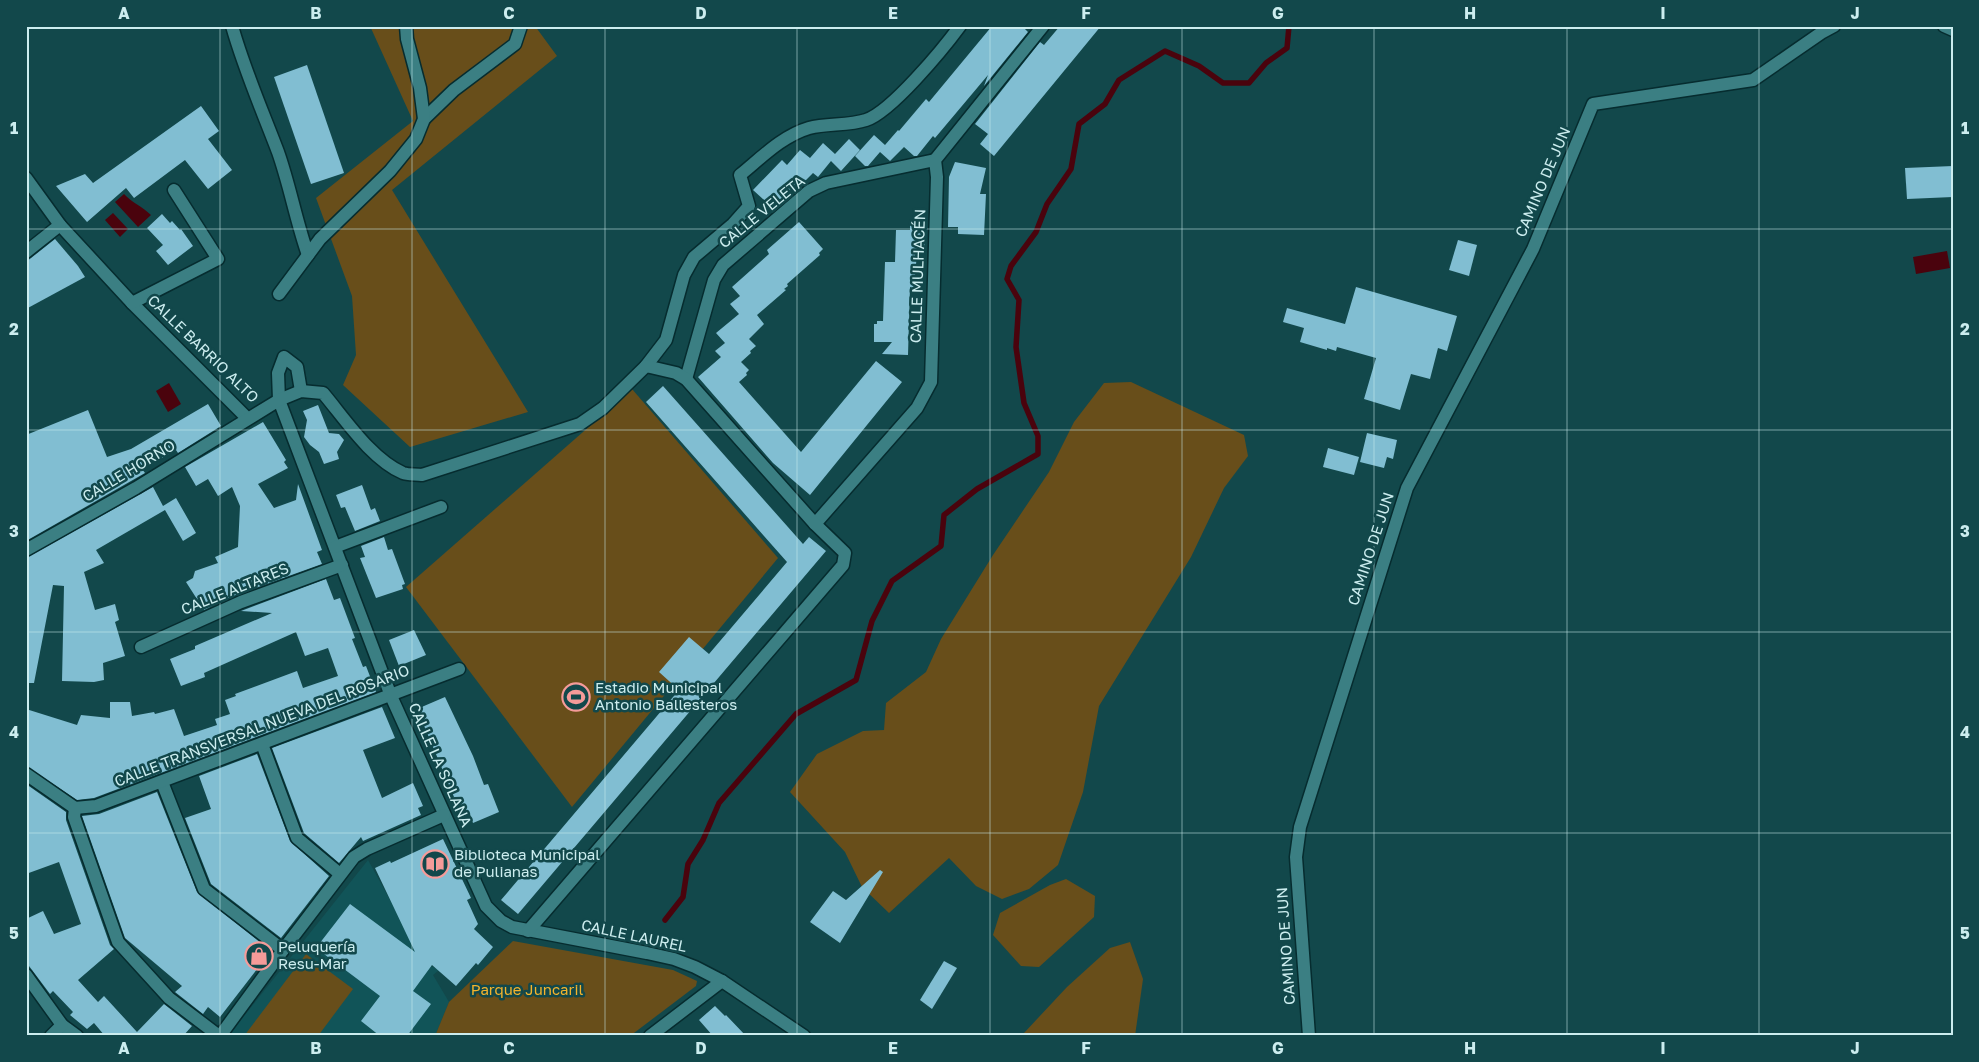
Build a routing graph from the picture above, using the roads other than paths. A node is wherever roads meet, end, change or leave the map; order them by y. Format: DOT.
graph roads {
  1 [pos="232,26"];
  2 [pos="406,26"];
  3 [pos="521,26"];
  4 [pos="960,26"];
  5 [pos="1043,26"];
  6 [pos="1834,26"];
  7 [pos="1944,26"];
  8 [pos="1953,30"];
  9 [pos="424,119"];
  10 [pos="935,160"];
  11 [pos="26,178"];
  12 [pos="174,190"];
  13 [pos="60,226"];
  14 [pos="26,252"];
  15 [pos="308,255"];
  16 [pos="279,294"];
  17 [pos="132,303"];
  18 [pos="646,366"];
  19 [pos="686,379"];
  20 [pos="301,391"];
  21 [pos="279,400"];
  22 [pos="247,418"];
  23 [pos="441,507"];
  24 [pos="815,524"];
  25 [pos="335,547"];
  26 [pos="26,550"];
  27 [pos="342,565"];
  28 [pos="141,647"];
  29 [pos="459,669"];
  30 [pos="391,696"];
  31 [pos="262,744"];
  32 [pos="26,774"];
  33 [pos="162,782"];
  34 [pos="75,808"];
  35 [pos="444,815"];
  36 [pos="340,874"];
  37 [pos="528,931"];
  38 [pos="283,950"];
  39 [pos="26,975"];
  40 [pos="722,981"];
  41 [pos="62,1025"];
  42 [pos="51,1036"];
  43 [pos="77,1036"];
  44 [pos="220,1036"];
  45 [pos="650,1036"];
  46 [pos="804,1036"];
  47 [pos="1309,1036"];
  1 -- 15 [label="street"];
  2 -- 9 [label="street"];
  3 -- 9 [label="street"];
  4 -- 18 [label="street"];
  5 -- 10 [label="street"];
  6 -- 47 [label="street, CAMINO DE JUN"];
  7 -- 8 [label="street"];
  9 -- 15 [label="street"];
  10 -- 19 [label="street, CALLE VELETA"];
  10 -- 24 [label="street, CALLE MULHACÉN"];
  11 -- 13 [label="street, CALLE BARRIO ALTO"];
  12 -- 17 [label="street, CALLE BARRIO ALTO"];
  13 -- 14 [label="street"];
  13 -- 17 [label="street, CALLE BARRIO ALTO"];
  15 -- 16 [label="street"];
  17 -- 22 [label="street, CALLE BARRIO ALTO"];
  18 -- 19 [label="street"];
  18 -- 20 [label="street"];
  19 -- 24 [label="street"];
  20 -- 21 [label="street, CALLE BARRIO ALTO"];
  20 -- 21 [label="street, CALLE LA SOLANA"];
  21 -- 22 [label="street, CALLE BARRIO ALTO"];
  21 -- 25 [label="street, CALLE LA SOLANA"];
  22 -- 26 [label="street, CALLE HORNO"];
  23 -- 25 [label="street"];
  24 -- 37 [label="street"];
  25 -- 27 [label="street, CALLE LA SOLANA"];
  27 -- 28 [label="street, CALLE ALTARES"];
  27 -- 30 [label="street, CALLE LA SOLANA"];
  29 -- 30 [label="street, CALLE TRANSVERSAL NUEVA DEL ROSARIO"];
  30 -- 31 [label="street, CALLE TRANSVERSAL NUEVA DEL ROSARIO"];
  30 -- 35 [label="street, CALLE LA SOLANA"];
  31 -- 33 [label="street, CALLE TRANSVERSAL NUEVA DEL ROSARIO"];
  31 -- 36 [label="street"];
  32 -- 34 [label="street"];
  33 -- 34 [label="street, CALLE TRANSVERSAL NUEVA DEL ROSARIO"];
  33 -- 38 [label="street"];
  34 -- 44 [label="street"];
  35 -- 36 [label="street"];
  35 -- 37 [label="street, CALLE LA SOLANA"];
  36 -- 38 [label="street"];
  37 -- 40 [label="street, CALLE LAUREL"];
  38 -- 44 [label="street"];
  39 -- 41 [label="street"];
  40 -- 45 [label="street"];
  40 -- 46 [label="street, CALLE LAUREL"];
  41 -- 42 [label="street"];
  41 -- 43 [label="street"];
}
